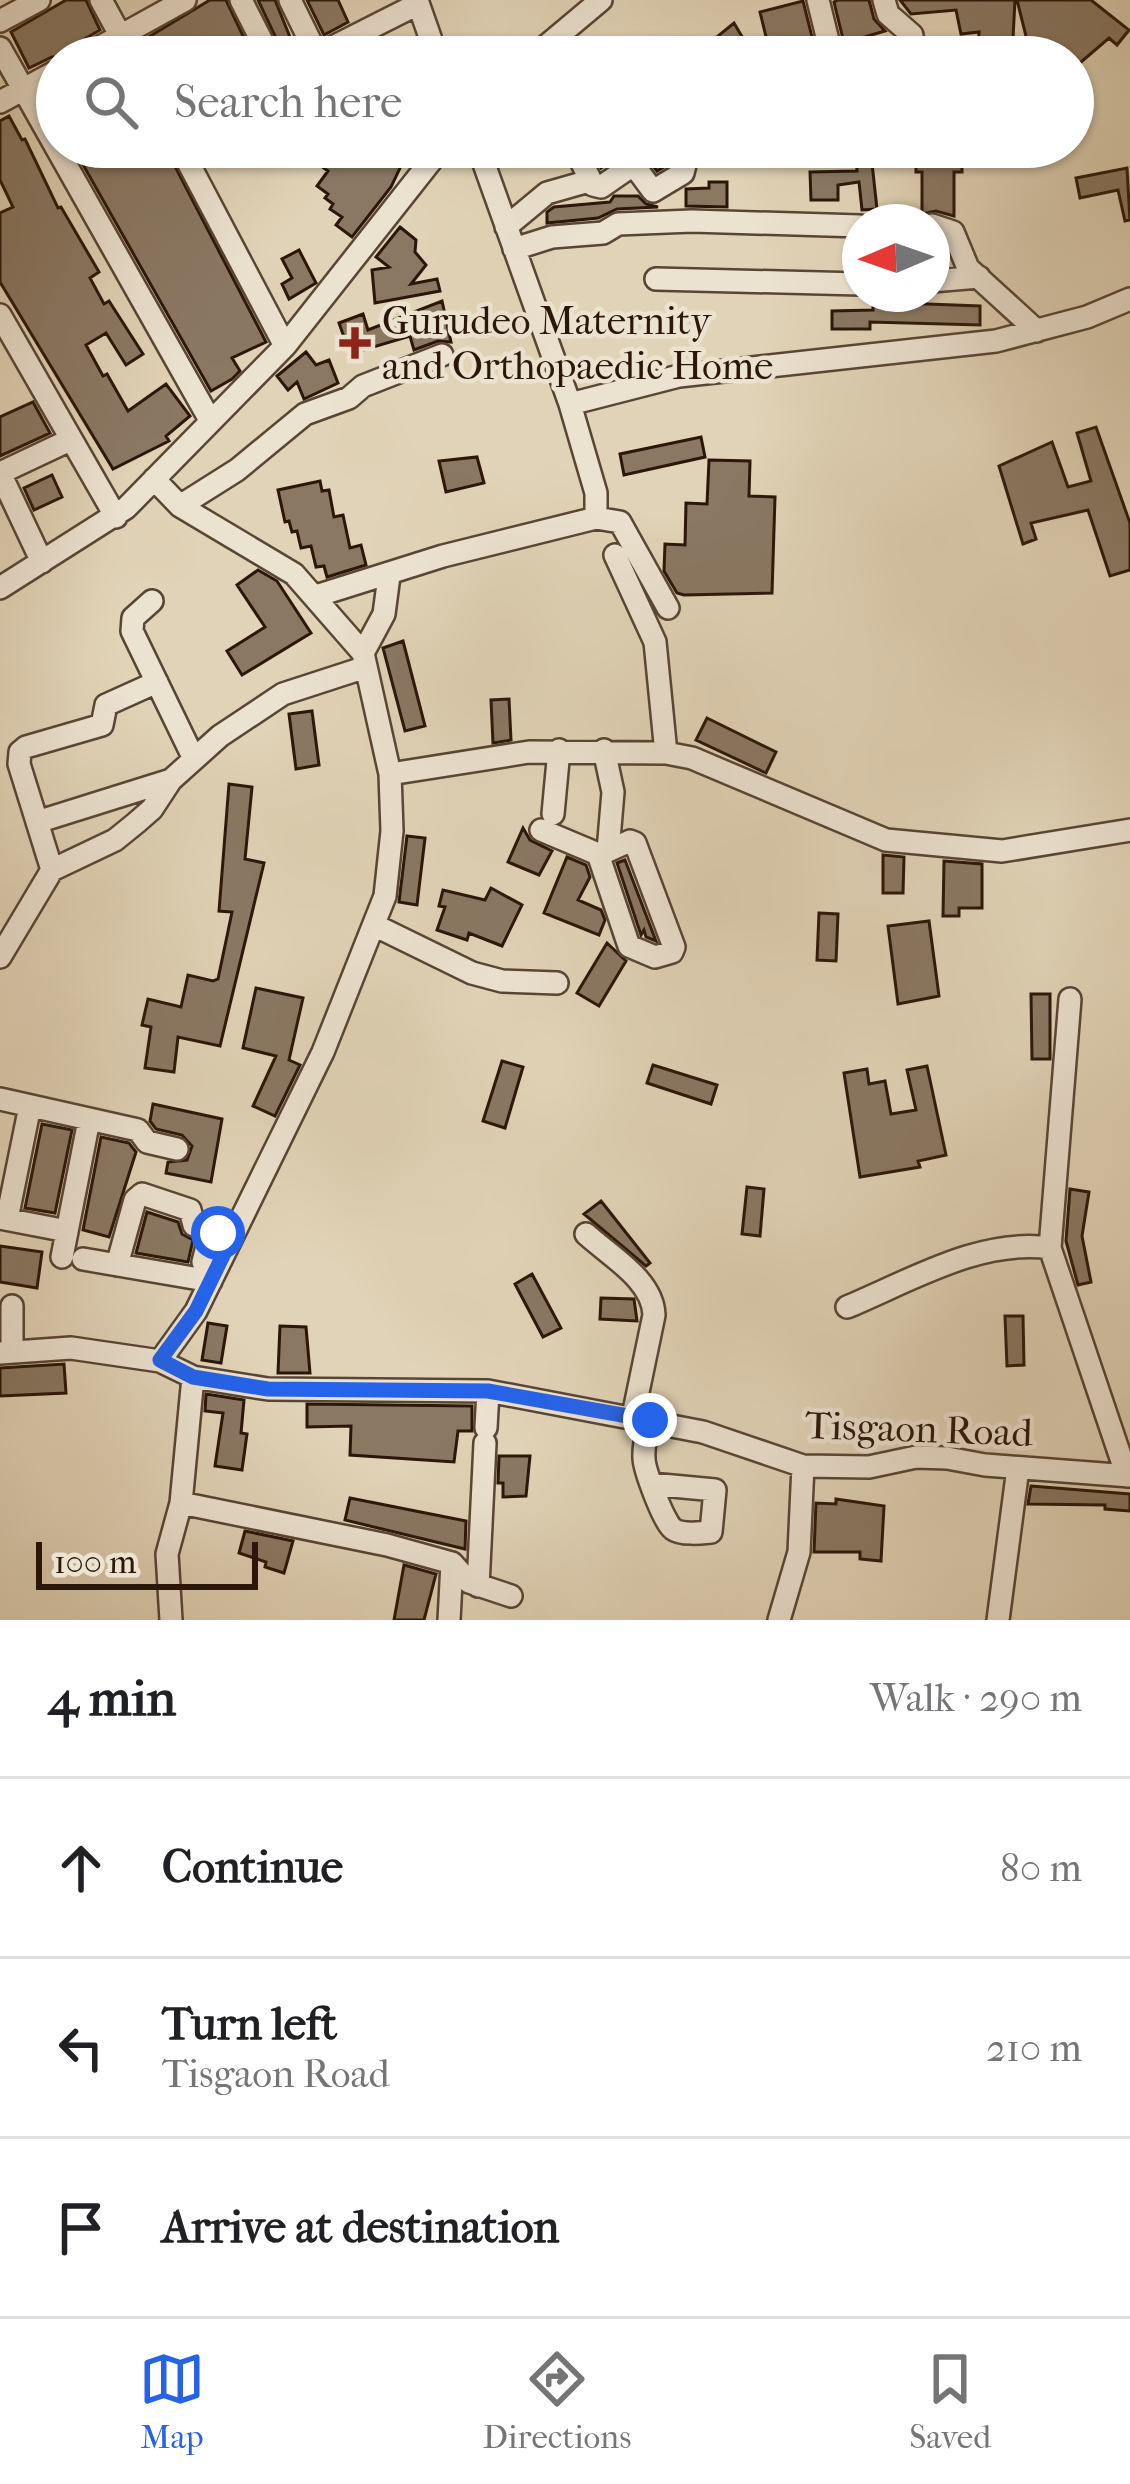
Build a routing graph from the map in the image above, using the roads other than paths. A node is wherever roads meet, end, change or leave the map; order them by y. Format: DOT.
graph roads {
  1 [pos="39,0"];
  2 [pos="101,0"];
  3 [pos="184,0"];
  4 [pos="241,0"];
  5 [pos="290,0"];
  6 [pos="818,0"];
  7 [pos="884,0"];
  8 [pos="598,1"];
  9 [pos="418,2"];
  10 [pos="0,21"];
  11 [pos="912,34"];
  12 [pos="120,35"];
  13 [pos="259,36"];
  14 [pos="306,36"];
  15 [pos="353,36"];
  16 [pos="430,36"];
  17 [pos="564,36"];
  18 [pos="827,36"];
  19 [pos="0,48"];
  20 [pos="36,84"];
  21 [pos="24,91"];
  22 [pos="0,102"];
  23 [pos="36,112"];
  24 [pos="68,168"];
  25 [pos="191,168"];
  26 [pos="425,168"];
  27 [pos="485,168"];
  28 [pos="583,168"];
  29 [pos="686,168"];
  30 [pos="589,182"];
  31 [pos="842,225"];
  32 [pos="950,231"];
  33 [pos="510,238"];
  34 [pos="979,277"];
  35 [pos="656,279"];
  36 [pos="950,279"];
  37 [pos="842,284"];
  38 [pos="1130,299"];
  39 [pos="0,315"];
  40 [pos="1037,332"];
  41 [pos="285,346"];
  42 [pos="442,355"];
  43 [pos="570,404"];
  44 [pos="210,420"];
  45 [pos="70,440"];
  46 [pos="0,473"];
  47 [pos="154,479"];
  48 [pos="179,506"];
  49 [pos="116,517"];
  50 [pos="596,518"];
  51 [pos="615,555"];
  52 [pos="43,562"];
  53 [pos="389,576"];
  54 [pos="0,588"];
  55 [pos="316,596"];
  56 [pos="152,601"];
  57 [pos="668,608"];
  58 [pos="364,660"];
  59 [pos="157,682"];
  60 [pos="559,750"];
  61 [pos="604,750"];
  62 [pos="666,752"];
  63 [pos="194,759"];
  64 [pos="390,774"];
  65 [pos="171,780"];
  66 [pos="37,822"];
  67 [pos="1130,830"];
  68 [pos="603,852"];
  69 [pos="52,870"];
  70 [pos="374,925"];
  71 [pos="0,957"];
  72 [pos="557,983"];
  73 [pos="1070,999"];
  74 [pos="0,1100"];
  75 [pos="30,1106"];
  76 [pos="89,1120"];
  77 [pos="177,1148"];
  78 [pos="4,1219"];
  79 [pos="67,1231"];
  80 [pos="221,1234"];
  81 [pos="586,1234"];
  82 [pos="1050,1248"];
  83 [pos="117,1265"];
  84 [pos="207,1271"];
  85 [pos="12,1306"];
  86 [pos="847,1307"];
  87 [pos="6,1353"];
  88 [pos="160,1360"];
  89 [pos="193,1377"];
  90 [pos="488,1391"];
  91 [pos="641,1418"];
  92 [pos="803,1466"];
  93 [pos="1018,1468"];
  94 [pos="1129,1476"];
  95 [pos="651,1484"];
  96 [pos="182,1503"];
  97 [pos="452,1563"];
  98 [pos="478,1586"];
  99 [pos="511,1596"];
  100 [pos="171,1620"];
  101 [pos="448,1620"];
  102 [pos="779,1620"];
  103 [pos="998,1620"];
  1 -- 10 [label="street"];
  2 -- 12 [label="street"];
  3 -- 12 [label="street"];
  4 -- 13 [label="street"];
  5 -- 14 [label="street"];
  6 -- 18 [label="street"];
  7 -- 11 [label="street"];
  8 -- 17 [label="street"];
  9 -- 15 [label="street"];
  9 -- 16 [label="street"];
  19 -- 21 [label="street"];
  20 -- 21 [label="street"];
  21 -- 22 [label="street"];
  21 -- 23 [label="street"];
  24 -- 44 [label="street"];
  25 -- 41 [label="street"];
  26 -- 41 [label="street"];
  27 -- 33 [label="street"];
  28 -- 30 [label="street"];
  29 -- 30 [label="street"];
  30 -- 33 [label="street"];
  31 -- 33 [label="street"];
  32 -- 34 [label="street"];
  33 -- 43 [label="street"];
  34 -- 36 [label="street"];
  34 -- 40 [label="street"];
  35 -- 37 [label="street"];
  38 -- 40 [label="street"];
  39 -- 45 [label="street"];
  40 -- 43 [label="street"];
  41 -- 44 [label="street"];
  42 -- 48 [label="street"];
  43 -- 50 [label="street"];
  44 -- 47 [label="street"];
  45 -- 46 [label="street"];
  45 -- 49 [label="street"];
  46 -- 52 [label="street"];
  47 -- 48 [label="street"];
  47 -- 49 [label="street"];
  48 -- 55 [label="street"];
  49 -- 52 [label="street"];
  50 -- 53 [label="street"];
  50 -- 57 [label="street"];
  51 -- 62 [label="street"];
  52 -- 54 [label="street"];
  53 -- 55 [label="street"];
  53 -- 58 [label="street"];
  55 -- 58 [label="street"];
  56 -- 59 [label="street"];
  58 -- 63 [label="street"];
  58 -- 64 [label="street"];
  59 -- 63 [label="street"];
  59 -- 66 [label="street"];
  60 -- 61 [label="street"];
  60 -- 64 [label="street"];
  60 -- 68 [label="street"];
  61 -- 62 [label="street"];
  61 -- 68 [label="street"];
  62 -- 67 [label="street"];
  63 -- 65 [label="street"];
  64 -- 70 [label="street"];
  65 -- 66 [label="street"];
  65 -- 69 [label="street"];
  66 -- 69 [label="street"];
  68 -- 68 [label="street"];
  69 -- 71 [label="street"];
  70 -- 72 [label="street"];
  70 -- 80 [label="street"];
  73 -- 82 [label="street"];
  74 -- 75 [label="street"];
  75 -- 76 [label="street"];
  75 -- 78 [label="street"];
  76 -- 77 [label="street"];
  76 -- 79 [label="street"];
  78 -- 79 [label="street"];
  79 -- 83 [label="street"];
  80 -- 83 [label="street"];
  80 -- 84 [label="street"];
  81 -- 91 [label="street"];
  82 -- 86 [label="street"];
  82 -- 94 [label="street"];
  83 -- 84 [label="street"];
  84 -- 88 [label="street"];
  85 -- 87 [label="street"];
  87 -- 88 [label="street, Tisgaon Road"];
  88 -- 89 [label="street, Tisgaon Road"];
  89 -- 90 [label="street, Tisgaon Road"];
  89 -- 96 [label="street"];
  90 -- 91 [label="street, Tisgaon Road"];
  90 -- 98 [label="street"];
  91 -- 92 [label="street, Tisgaon Road"];
  91 -- 95 [label="street"];
  92 -- 93 [label="street, Tisgaon Road"];
  92 -- 102 [label="street"];
  93 -- 94 [label="street, Tisgaon Road"];
  93 -- 103 [label="street"];
  96 -- 97 [label="street"];
  96 -- 100 [label="street"];
  97 -- 98 [label="street"];
  97 -- 101 [label="street"];
  98 -- 99 [label="street"];
}
